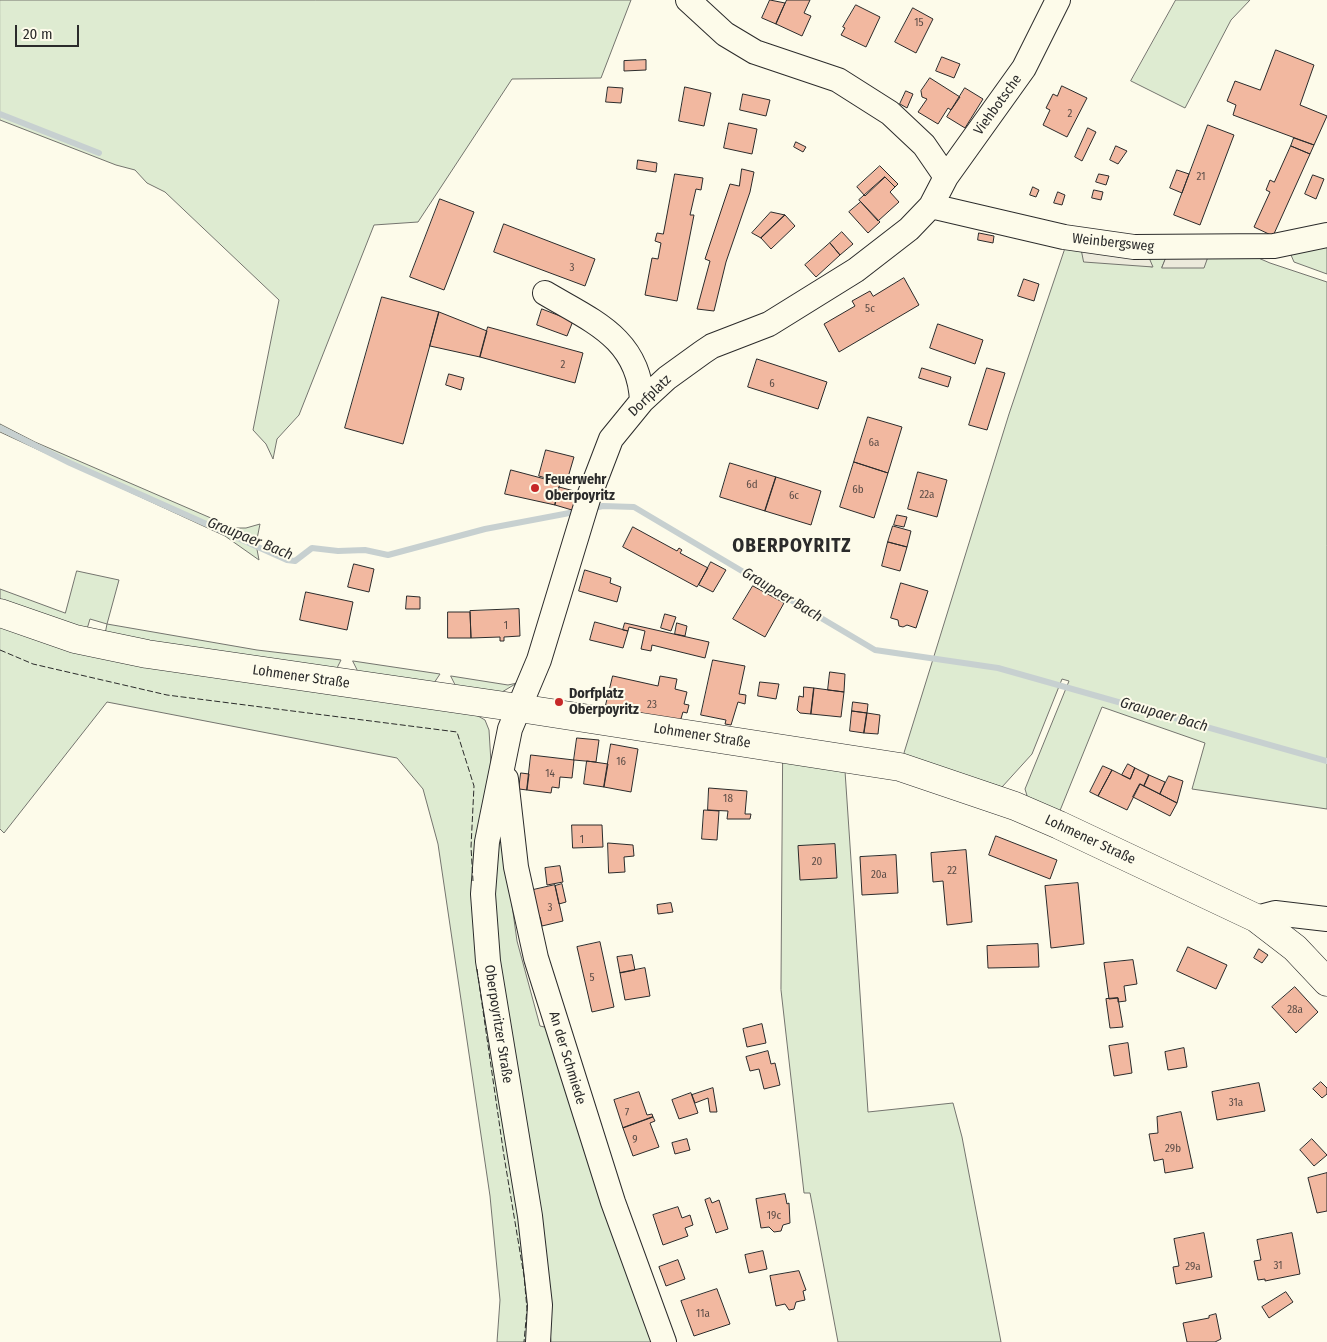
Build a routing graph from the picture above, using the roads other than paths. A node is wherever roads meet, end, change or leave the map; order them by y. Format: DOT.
graph roads {
  1 [pos="688,0"];
  2 [pos="1058,0"];
  3 [pos="946,177"];
  4 [pos="931,206"];
  5 [pos="1327,234"];
  6 [pos="545,294"];
  7 [pos="642,401"];
  8 [pos="0,613"];
  9 [pos="519,708"];
  10 [pos="504,765"];
  11 [pos="1256,918"];
  12 [pos="1327,919"];
  13 [pos="1327,982"];
  14 [pos="538,1342"];
  15 [pos="664,1342"];
  1 -- 3 [label="street"];
  2 -- 3 [label="street, Viehbotsche"];
  3 -- 4 [label="street, Viehbotsche"];
  4 -- 5 [label="street, Weinbergsweg"];
  4 -- 7 [label="street, Dorfplatz"];
  6 -- 7 [label="street"];
  7 -- 9 [label="street, Dorfplatz"];
  8 -- 9 [label="main road, Lohmener Straße"];
  9 -- 10 [label="street, Oberpoyritzer Straße"];
  9 -- 11 [label="main road, Lohmener Straße"];
  10 -- 14 [label="street, Oberpoyritzer Straße"];
  10 -- 15 [label="street, An der Schmiede"];
  11 -- 12 [label="street"];
  11 -- 13 [label="main road, Lohmener Straße"];
}
